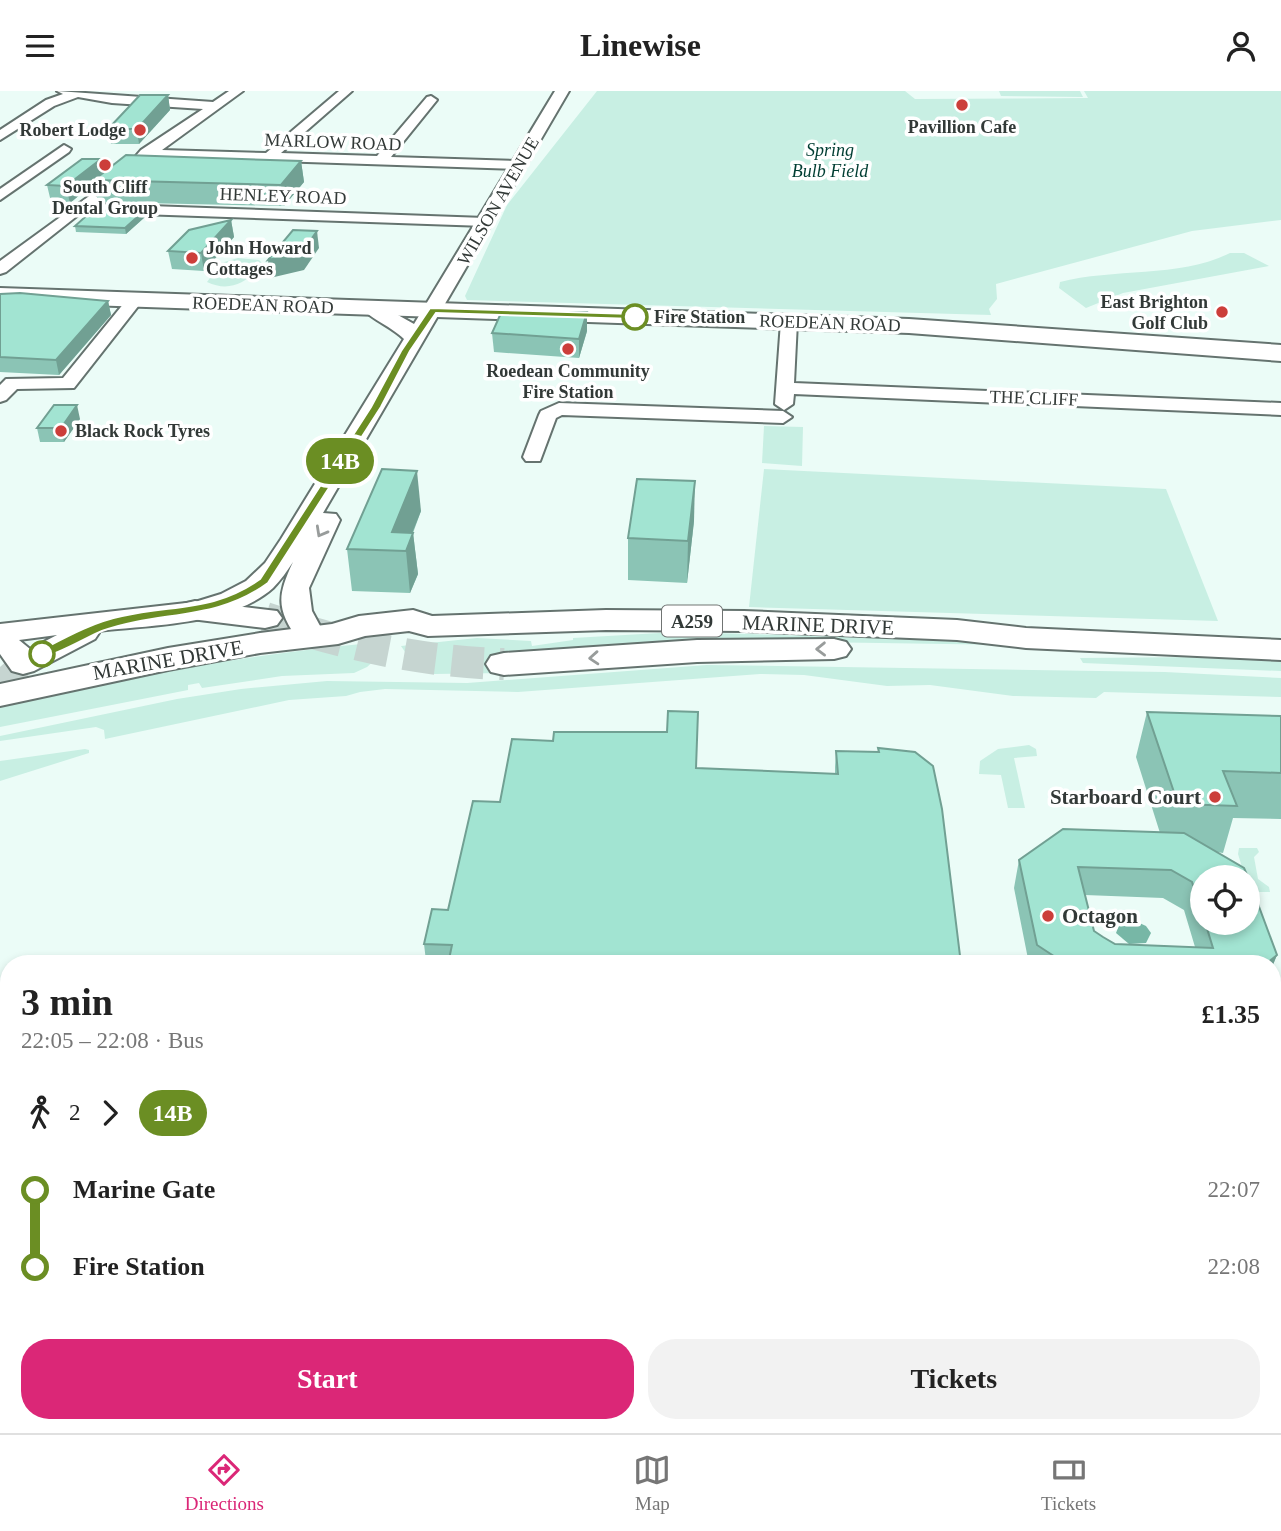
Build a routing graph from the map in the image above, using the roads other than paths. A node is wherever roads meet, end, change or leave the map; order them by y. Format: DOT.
graph roads {
  1 [pos="149,91"];
  2 [pos="237,91"];
  3 [pos="346,91"];
  4 [pos="562,91"];
  5 [pos="69,92"];
  6 [pos="431,100"];
  7 [pos="134,101"];
  8 [pos="215,106"];
  9 [pos="12,113"];
  10 [pos="32,114"];
  11 [pos="4,142"];
  12 [pos="64,149"];
  13 [pos="146,153"];
  14 [pos="269,157"];
  15 [pos="381,160"];
  16 [pos="518,165"];
  17 [pos="128,167"];
  18 [pos="103,188"];
  19 [pos="0,196"];
  20 [pos="79,208"];
  21 [pos="485,222"];
  22 [pos="0,269"];
  23 [pos="0,295"];
  24 [pos="135,300"];
  25 [pos="373,309"];
  26 [pos="433,310"];
  27 [pos="789,322"];
  28 [pos="415,338"];
  29 [pos="1281,353"];
  30 [pos="786,388"];
  31 [pos="0,396"];
  32 [pos="376,407"];
  33 [pos="1281,409"];
  34 [pos="533,457"];
  35 [pos="256,606"];
  36 [pos="195,611"];
  37 [pos="123,619"];
  38 [pos="957,630"];
  39 [pos="0,633"];
  40 [pos="325,636"];
  41 [pos="1281,637"];
  42 [pos="0,641"];
  43 [pos="1281,651"];
  44 [pos="504,664"];
  45 [pos="0,695"];
  1 -- 7 [label="street"];
  2 -- 8 [label="street"];
  3 -- 14 [label="street"];
  4 -- 16 [label="street, WILSON AVENUE"];
  5 -- 7 [label="street"];
  5 -- 10 [label="street"];
  6 -- 15 [label="street"];
  7 -- 8 [label="street"];
  8 -- 13 [label="street"];
  9 -- 10 [label="street"];
  10 -- 11 [label="street"];
  12 -- 19 [label="street"];
  13 -- 14 [label="street, MARLOW ROAD"];
  13 -- 17 [label="street"];
  14 -- 15 [label="street, MARLOW ROAD"];
  15 -- 16 [label="street, MARLOW ROAD"];
  16 -- 21 [label="street, WILSON AVENUE"];
  18 -- 20 [label="street"];
  20 -- 21 [label="street, HENLEY ROAD"];
  20 -- 22 [label="street"];
  21 -- 26 [label="street, WILSON AVENUE"];
  23 -- 24 [label="main road, ROEDEAN ROAD"];
  24 -- 25 [label="main road, ROEDEAN ROAD"];
  24 -- 31 [label="street"];
  25 -- 26 [label="main road, ROEDEAN ROAD"];
  25 -- 28 [label="street"];
  26 -- 27 [label="main road, ROEDEAN ROAD"];
  26 -- 28 [label="street, WILSON AVENUE"];
  27 -- 29 [label="main road, ROEDEAN ROAD"];
  27 -- 30 [label="street"];
  28 -- 32 [label="street, WILSON AVENUE"];
  30 -- 33 [label="street, THE CLIFF"];
  30 -- 34 [label="street"];
  32 -- 35 [label="street, WILSON AVENUE"];
  32 -- 40 [label="street, one-way"];
  35 -- 36 [label="main road"];
  36 -- 37 [label="street"];
  37 -- 39 [label="street"];
  37 -- 42 [label="street"];
  38 -- 40 [label="main road, MARINE DRIVE / A259"];
  38 -- 41 [label="main road, MARINE DRIVE / A259"];
  38 -- 43 [label="main road, MARINE DRIVE / A259"];
  40 -- 45 [label="main road, MARINE DRIVE / A259"];
  43 -- 44 [label="main road, one-way"];
}
